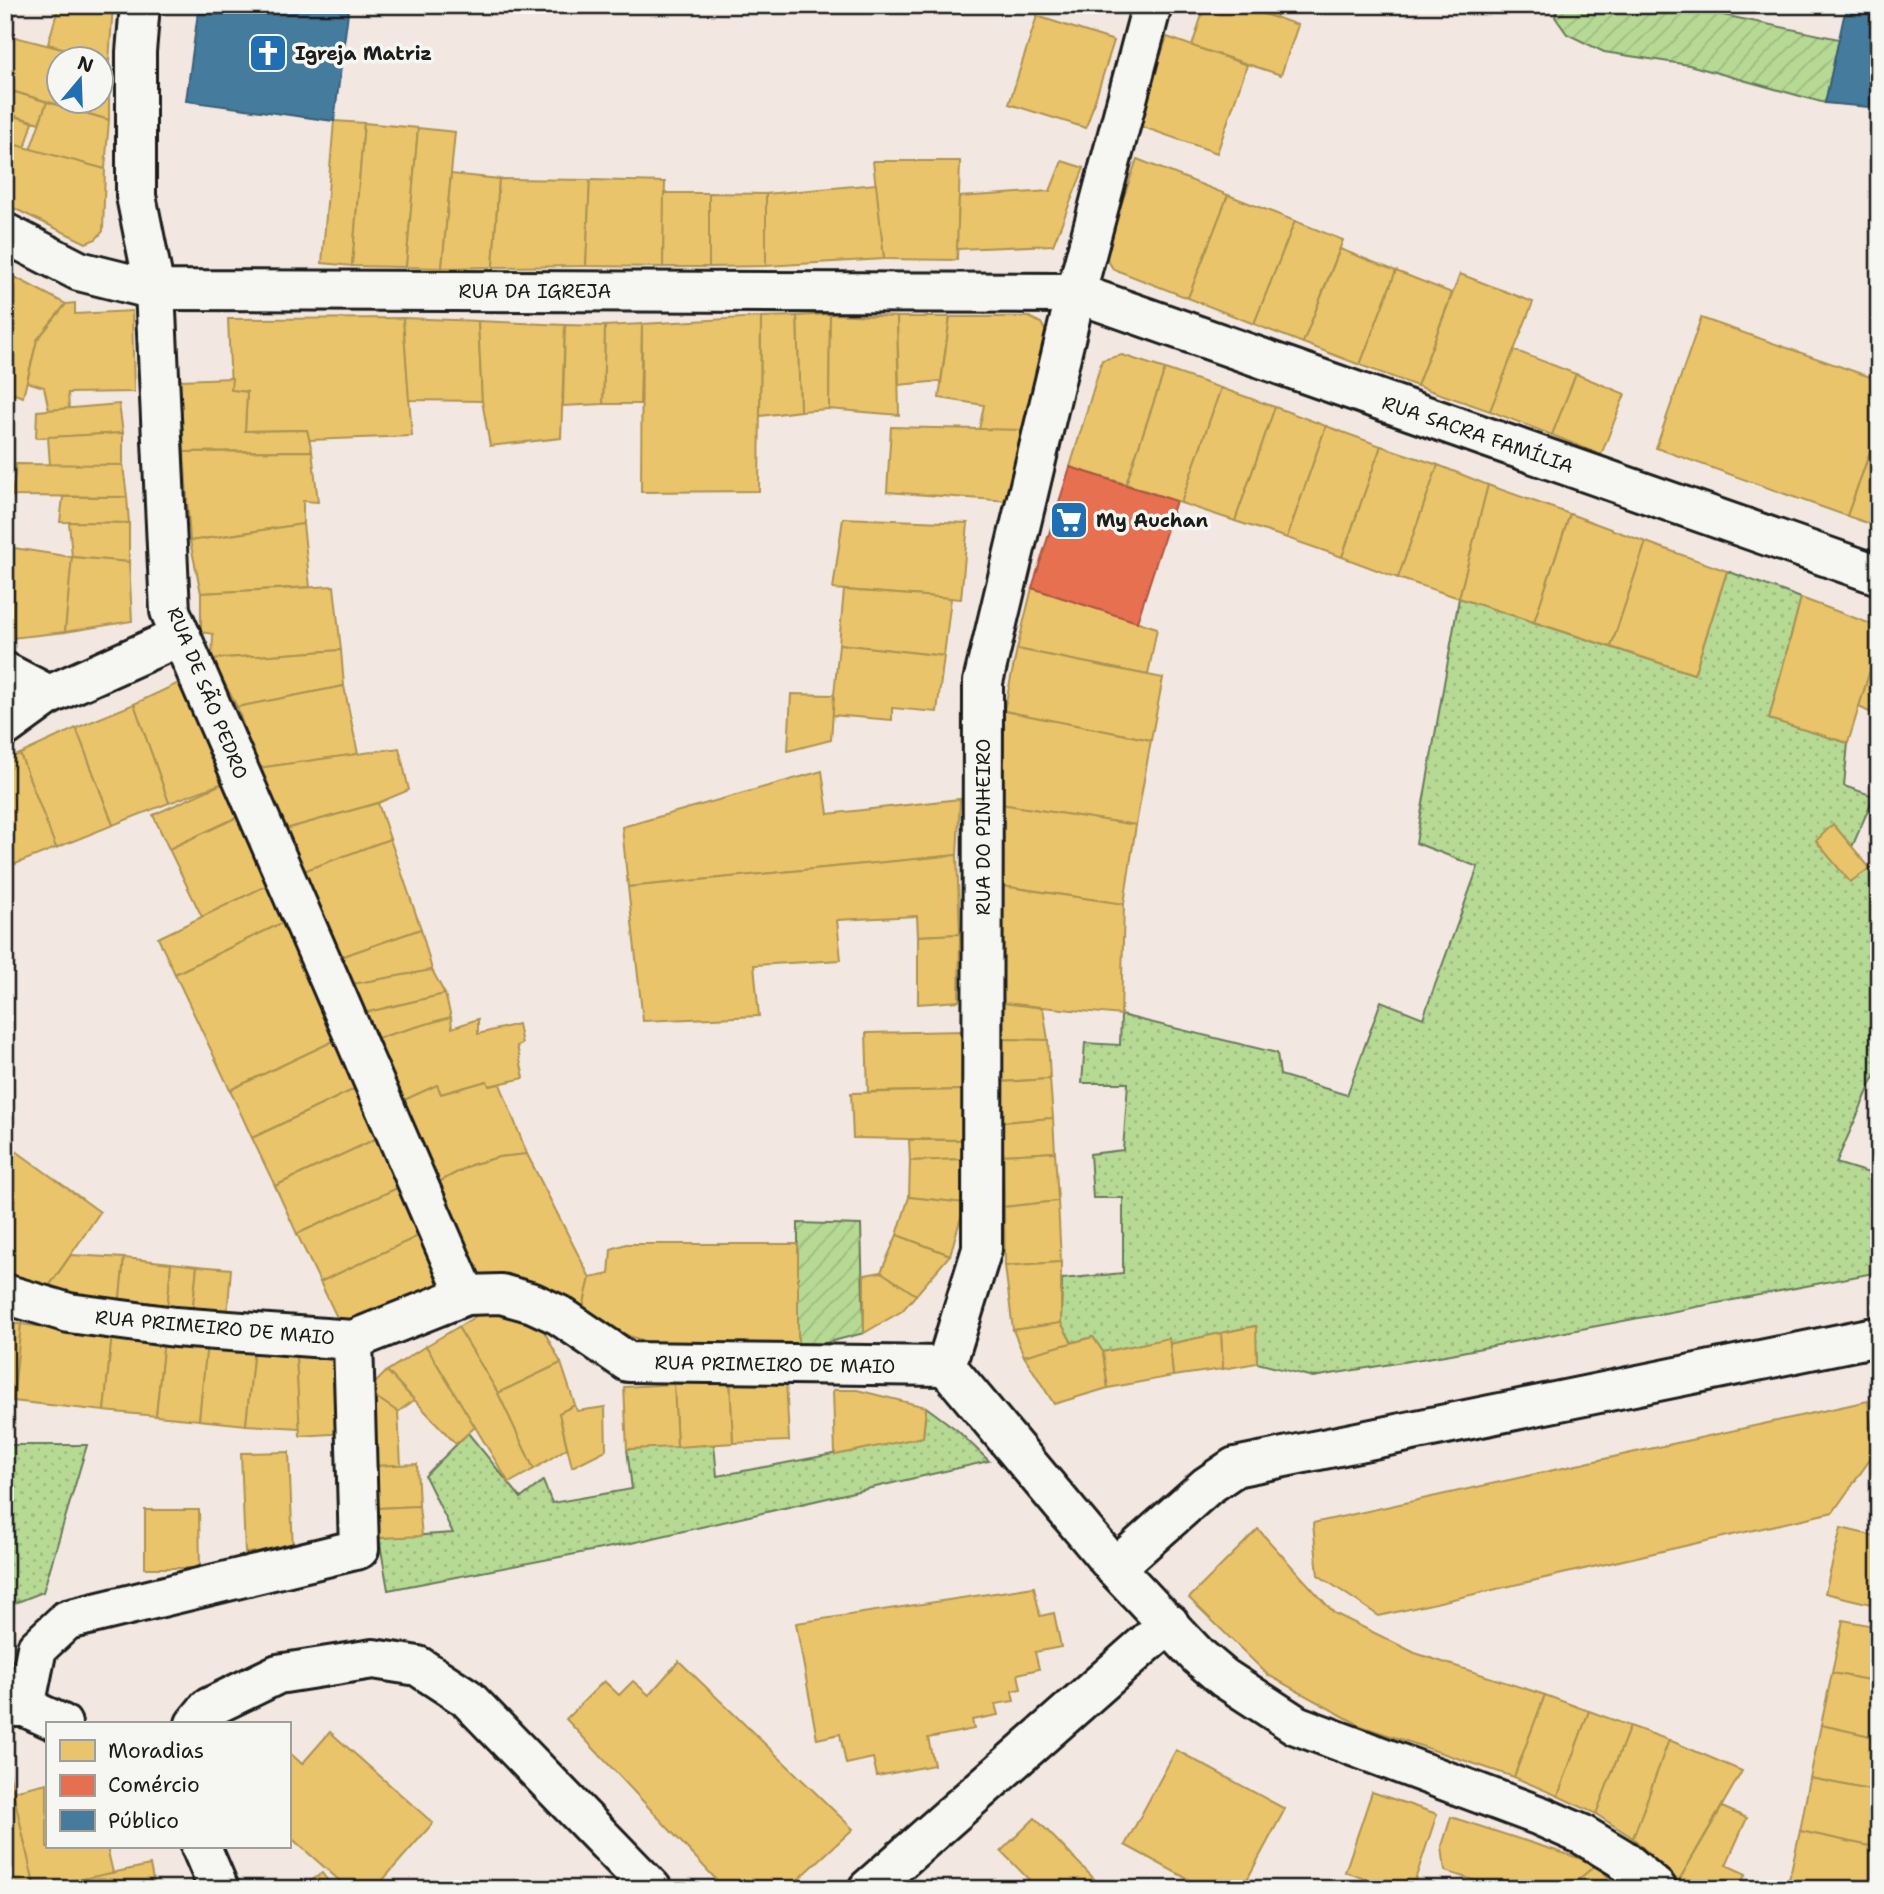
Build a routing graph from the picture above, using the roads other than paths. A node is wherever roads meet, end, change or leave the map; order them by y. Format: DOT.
graph roads {
  1 [pos="140,5"];
  2 [pos="1152,5"];
  3 [pos="5,233"];
  4 [pos="155,290"];
  5 [pos="1076,293"];
  6 [pos="1879,575"];
  7 [pos="181,636"];
  8 [pos="5,672"];
  9 [pos="49,695"];
  10 [pos="5,727"];
  11 [pos="5,1294"];
  12 [pos="466,1295"];
  13 [pos="1879,1336"];
  14 [pos="353,1340"];
  15 [pos="946,1366"];
  16 [pos="1115,1568"];
  17 [pos="1169,1623"];
  18 [pos="15,1707"];
  19 [pos="56,1722"];
  20 [pos="197,1722"];
  21 [pos="201,1848"];
  22 [pos="219,1889"];
  23 [pos="652,1889"];
  24 [pos="868,1889"];
  25 [pos="1657,1889"];
  1 -- 4 [label="street, RUA DE SÃO PEDRO"];
  2 -- 5 [label="street, RUA DO PINHEIRO"];
  3 -- 4 [label="street, RUA DA IGREJA"];
  4 -- 5 [label="street, RUA DA IGREJA"];
  4 -- 7 [label="street, RUA DE SÃO PEDRO"];
  5 -- 6 [label="street, RUA SACRA FAMÍLIA"];
  5 -- 15 [label="street, RUA DO PINHEIRO"];
  7 -- 9 [label="street"];
  7 -- 12 [label="street, RUA DE SÃO PEDRO"];
  8 -- 9 [label="street"];
  9 -- 10 [label="street"];
  11 -- 14 [label="street, RUA PRIMEIRO DE MAIO"];
  12 -- 14 [label="street, RUA PRIMEIRO DE MAIO"];
  12 -- 15 [label="street, RUA PRIMEIRO DE MAIO"];
  13 -- 16 [label="street"];
  14 -- 18 [label="street"];
  15 -- 16 [label="street"];
  16 -- 17 [label="street"];
  17 -- 24 [label="street"];
  17 -- 25 [label="street"];
  18 -- 19 [label="street"];
  20 -- 23 [label="street"];
  21 -- 22 [label="street"];
}
